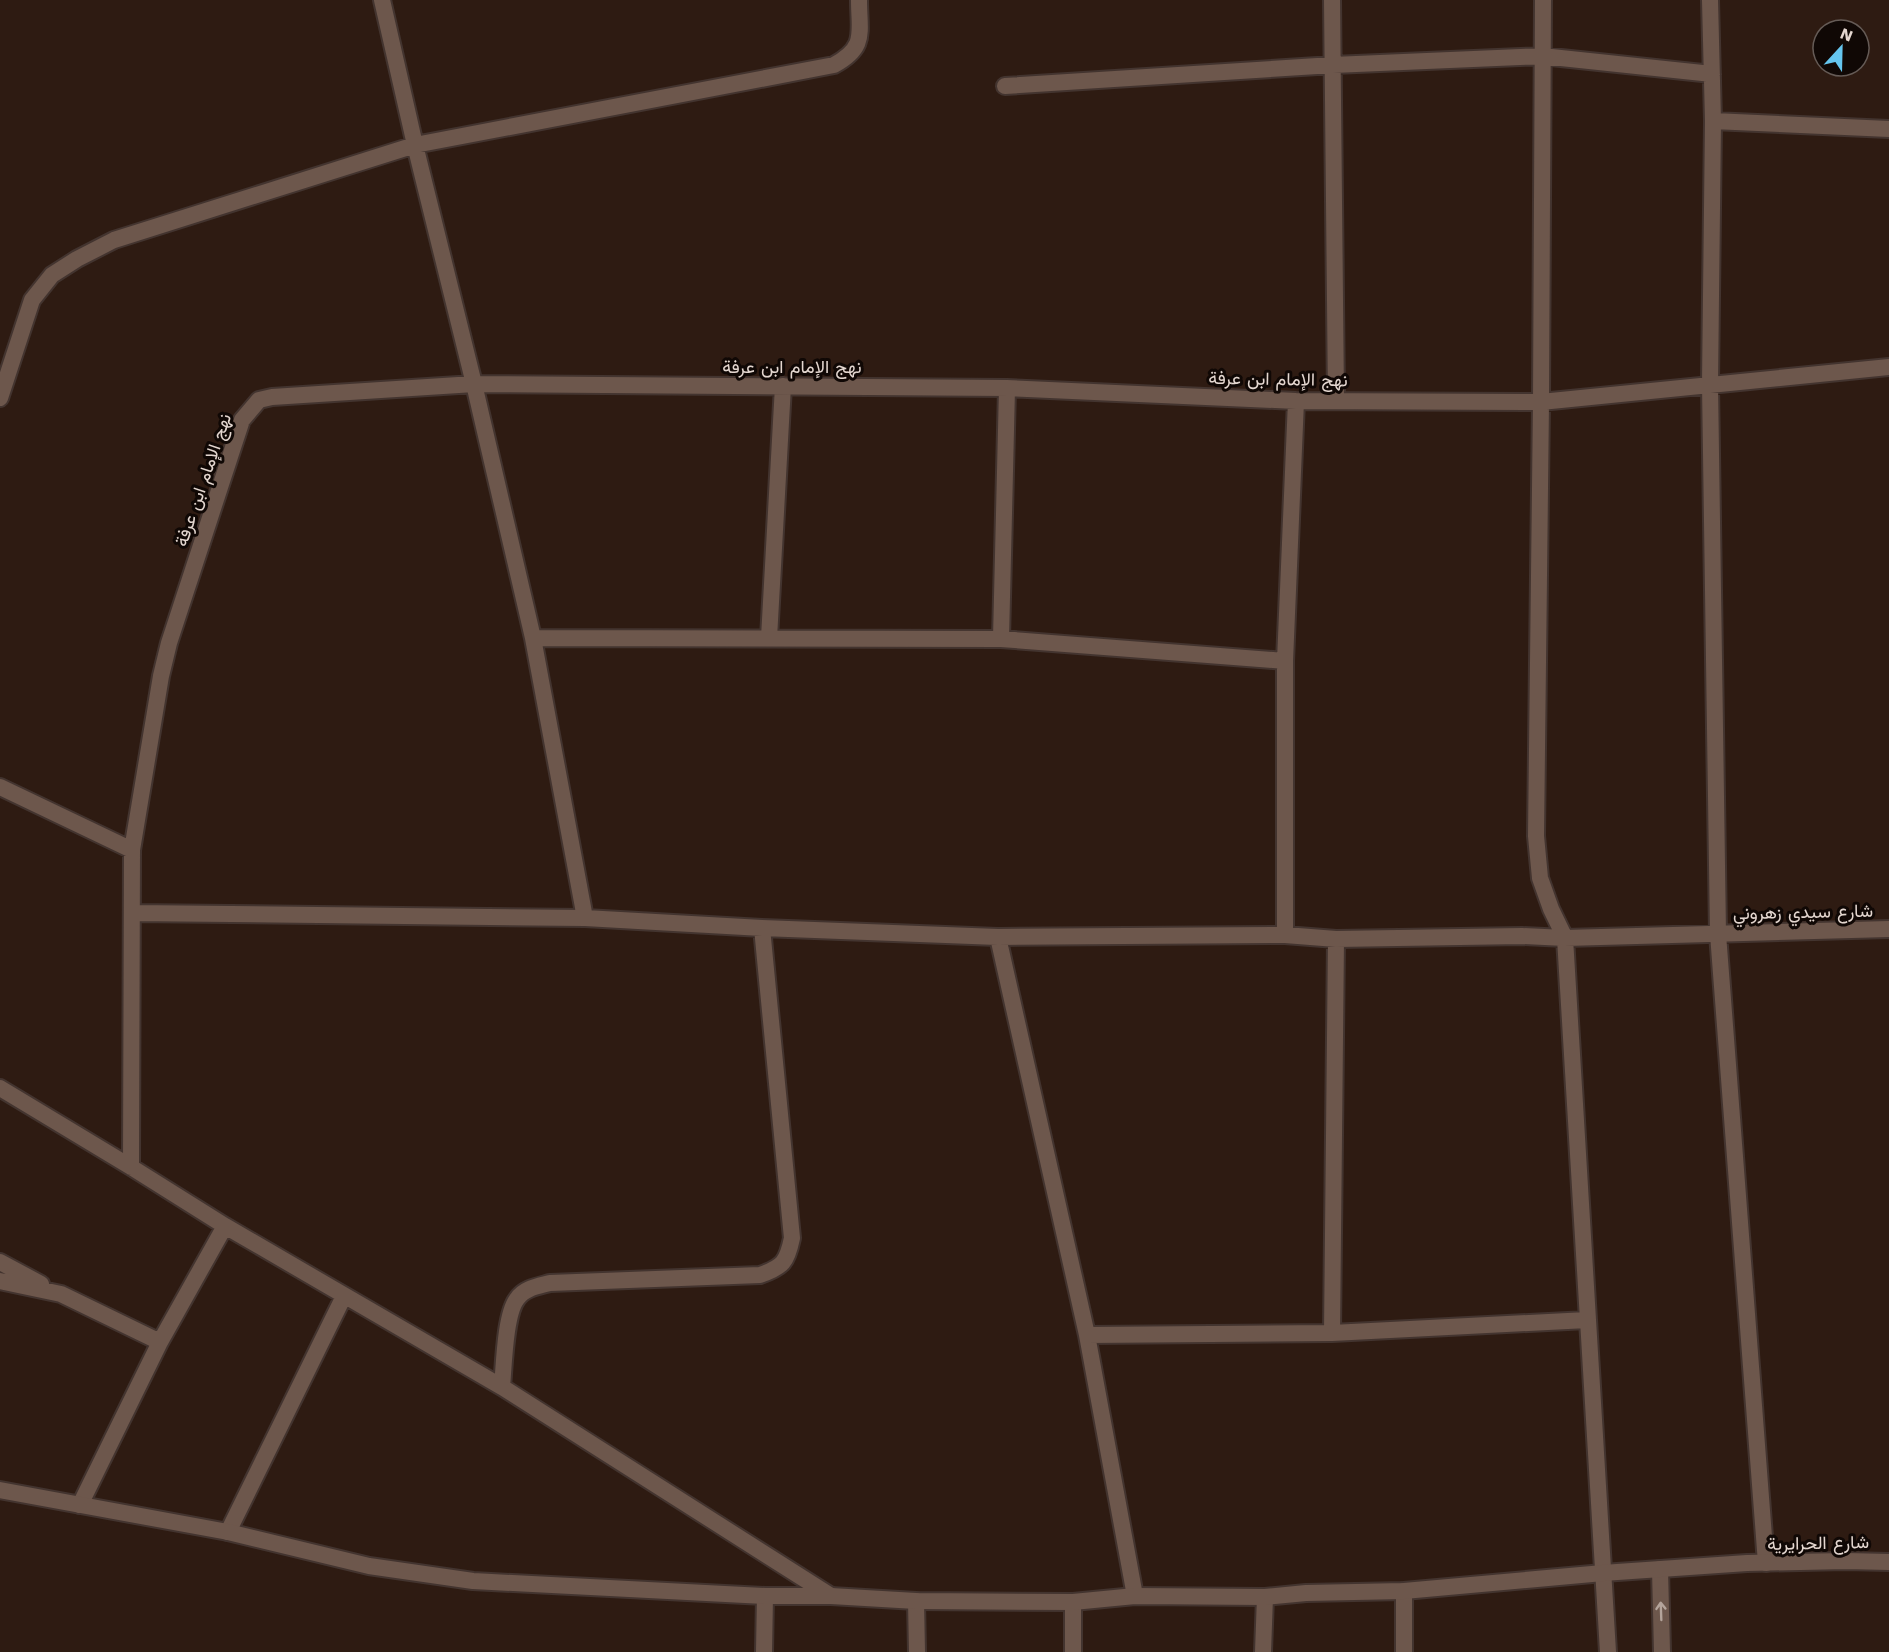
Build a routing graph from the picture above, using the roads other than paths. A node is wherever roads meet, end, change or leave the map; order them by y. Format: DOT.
graph roads {
  1 [pos="382,0"];
  2 [pos="859,0"];
  3 [pos="1332,0"];
  4 [pos="1543,0"];
  5 [pos="1710,0"];
  6 [pos="1542,56"];
  7 [pos="1333,65"];
  8 [pos="1712,74"];
  9 [pos="1005,86"];
  10 [pos="1713,121"];
  11 [pos="1889,129"];
  12 [pos="415,145"];
  13 [pos="1889,367"];
  14 [pos="474,384"];
  15 [pos="1710,384"];
  16 [pos="783,386"];
  17 [pos="1007,388"];
  18 [pos="0,398"];
  19 [pos="1336,400"];
  20 [pos="1296,401"];
  21 [pos="1541,402"];
  22 [pos="532,638"];
  23 [pos="769,638"];
  24 [pos="1001,639"];
  25 [pos="1285,661"];
  26 [pos="0,788"];
  27 [pos="132,850"];
  28 [pos="132,913"];
  29 [pos="585,918"];
  30 [pos="762,928"];
  31 [pos="1889,929"];
  32 [pos="1285,934"];
  33 [pos="1718,934"];
  34 [pos="998,937"];
  35 [pos="1565,938"];
  36 [pos="1336,939"];
  37 [pos="0,1088"];
  38 [pos="131,1167"];
  39 [pos="225,1226"];
  40 [pos="0,1263"];
  41 [pos="0,1281"];
  42 [pos="61,1294"];
  43 [pos="344,1296"];
  44 [pos="1587,1320"];
  45 [pos="1332,1333"];
  46 [pos="1088,1335"];
  47 [pos="160,1341"];
  48 [pos="502,1387"];
  49 [pos="0,1490"];
  50 [pos="80,1505"];
  51 [pos="228,1532"];
  52 [pos="1889,1562"];
  53 [pos="1766,1563"];
  54 [pos="1660,1569"];
  55 [pos="1603,1573"];
  56 [pos="1404,1591"];
  57 [pos="765,1596"];
  58 [pos="831,1596"];
  59 [pos="1135,1596"];
  60 [pos="1265,1597"];
  61 [pos="916,1601"];
  62 [pos="1074,1602"];
  63 [pos="764,1652"];
  64 [pos="917,1652"];
  65 [pos="1073,1652"];
  66 [pos="1263,1652"];
  67 [pos="1404,1652"];
  68 [pos="1608,1652"];
  69 [pos="1662,1652"];
  1 -- 12 [label="street"];
  2 -- 12 [label="street"];
  3 -- 7 [label="street"];
  4 -- 6 [label="street"];
  5 -- 8 [label="street"];
  6 -- 7 [label="street"];
  6 -- 8 [label="street"];
  6 -- 21 [label="street"];
  7 -- 9 [label="street"];
  7 -- 19 [label="street"];
  8 -- 10 [label="street"];
  10 -- 11 [label="street"];
  10 -- 15 [label="street"];
  12 -- 14 [label="street"];
  12 -- 18 [label="street"];
  13 -- 15 [label="street, نهج الإمام ابن عرفة"];
  14 -- 16 [label="street, نهج الإمام ابن عرفة"];
  14 -- 22 [label="street"];
  14 -- 27 [label="street, نهج الإمام ابن عرفة"];
  15 -- 21 [label="street, نهج الإمام ابن عرفة"];
  15 -- 33 [label="street"];
  16 -- 17 [label="street, نهج الإمام ابن عرفة"];
  16 -- 23 [label="street"];
  17 -- 20 [label="street, نهج الإمام ابن عرفة"];
  17 -- 24 [label="street"];
  19 -- 20 [label="street, نهج الإمام ابن عرفة"];
  19 -- 21 [label="street, نهج الإمام ابن عرفة"];
  20 -- 25 [label="street"];
  21 -- 35 [label="street"];
  22 -- 23 [label="street"];
  22 -- 29 [label="street"];
  23 -- 24 [label="street"];
  24 -- 25 [label="street"];
  25 -- 32 [label="street"];
  26 -- 27 [label="street"];
  27 -- 28 [label="street, نهج الإمام ابن عرفة"];
  28 -- 29 [label="street, شارع سيدي زهروني"];
  28 -- 38 [label="street, نهج الإمام ابن عرفة"];
  29 -- 30 [label="street, شارع سيدي زهروني"];
  30 -- 34 [label="street, شارع سيدي زهروني"];
  30 -- 48 [label="street"];
  31 -- 33 [label="street, شارع سيدي زهروني"];
  32 -- 34 [label="street, شارع سيدي زهروني"];
  32 -- 36 [label="street, شارع سيدي زهروني"];
  33 -- 35 [label="street, شارع سيدي زهروني"];
  33 -- 53 [label="street"];
  34 -- 46 [label="street"];
  35 -- 36 [label="street, شارع سيدي زهروني"];
  35 -- 44 [label="street"];
  36 -- 45 [label="street"];
  37 -- 38 [label="street"];
  38 -- 39 [label="street"];
  39 -- 43 [label="street"];
  39 -- 47 [label="street"];
  40 -- 42 [label="street"];
  41 -- 42 [label="street"];
  42 -- 47 [label="street"];
  43 -- 48 [label="street"];
  43 -- 51 [label="street"];
  44 -- 45 [label="street"];
  44 -- 55 [label="street"];
  45 -- 46 [label="street"];
  46 -- 59 [label="street"];
  47 -- 50 [label="street"];
  48 -- 58 [label="street"];
  49 -- 50 [label="street, شارع الحرايرية"];
  50 -- 51 [label="street, شارع الحرايرية"];
  51 -- 57 [label="street, شارع الحرايرية"];
  52 -- 53 [label="street, شارع الحرايرية"];
  53 -- 54 [label="street, شارع الحرايرية"];
  54 -- 55 [label="street, شارع الحرايرية"];
  69 -- 54 [label="street, one-way"];
  55 -- 56 [label="street, شارع الحرايرية"];
  55 -- 68 [label="street"];
  56 -- 60 [label="street, شارع الحرايرية"];
  56 -- 67 [label="street"];
  57 -- 58 [label="street, شارع الحرايرية"];
  57 -- 63 [label="street"];
  58 -- 61 [label="street, شارع الحرايرية"];
  59 -- 60 [label="street, شارع الحرايرية"];
  59 -- 62 [label="street, شارع الحرايرية"];
  60 -- 66 [label="street"];
  61 -- 62 [label="street, شارع الحرايرية"];
  61 -- 64 [label="street"];
  62 -- 65 [label="street"];
}
